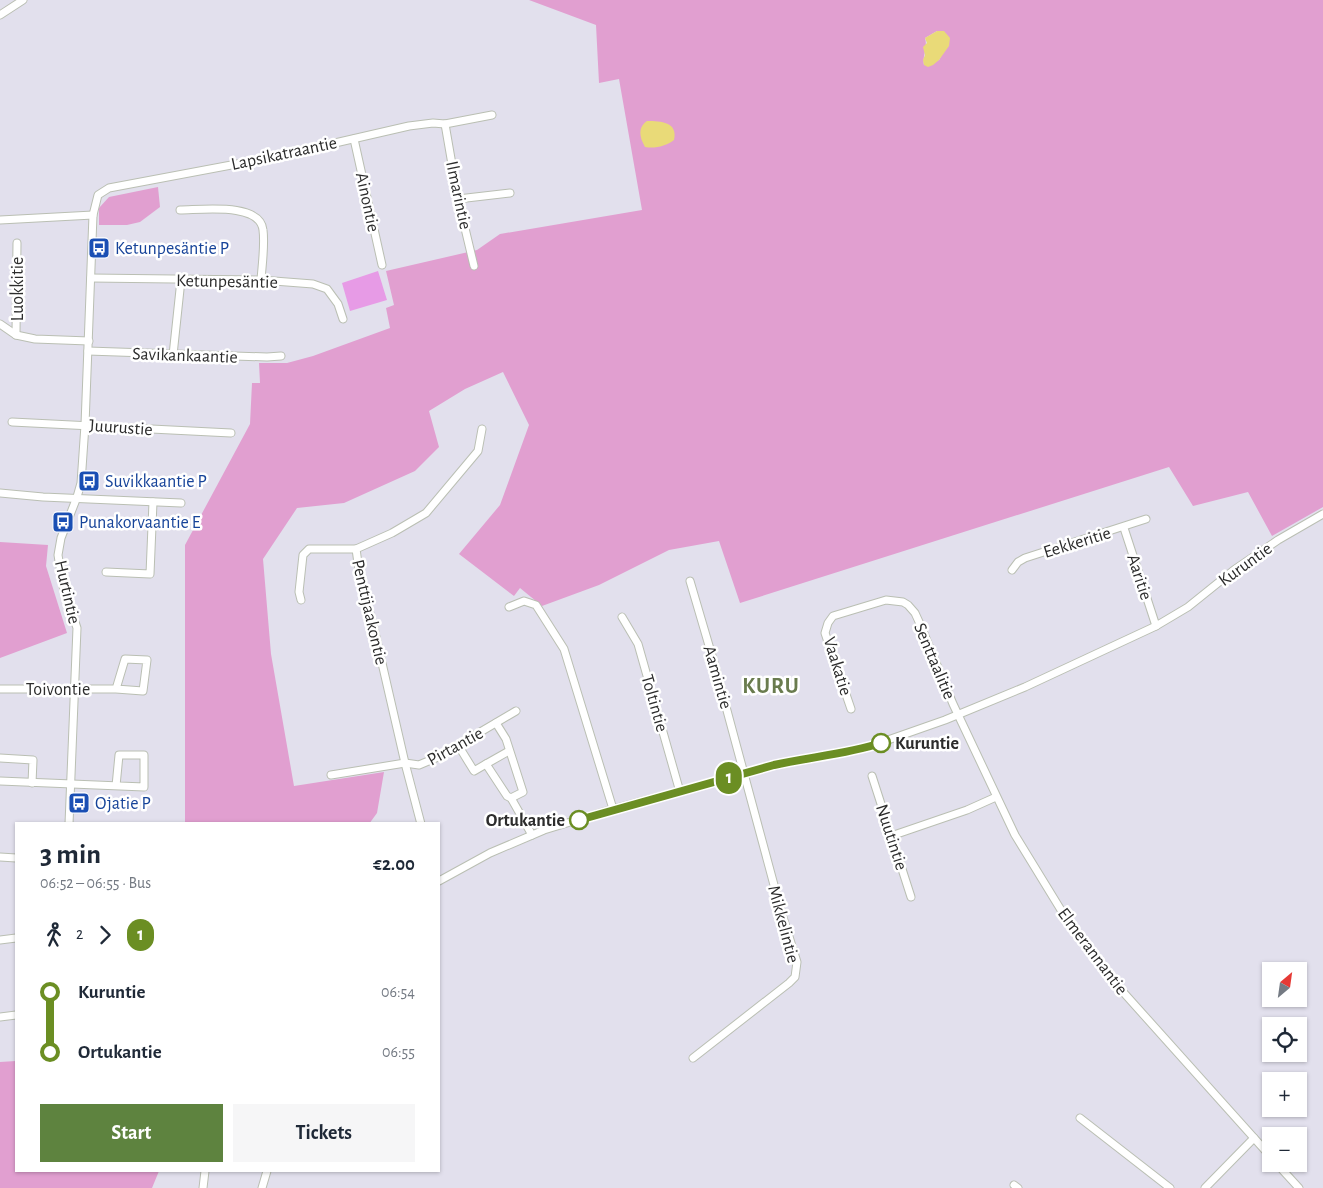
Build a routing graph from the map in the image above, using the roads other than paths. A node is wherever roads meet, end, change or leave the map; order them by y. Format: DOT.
graph roads {
  1 [pos="23,0"];
  2 [pos="0,15"];
  3 [pos="492,115"];
  4 [pos="445,124"];
  5 [pos="354,139"];
  6 [pos="510,193"];
  7 [pos="458,199"];
  8 [pos="180,210"];
  9 [pos="93,215"];
  10 [pos="0,220"];
  11 [pos="17,243"];
  12 [pos="382,265"];
  13 [pos="474,266"];
  14 [pos="91,278"];
  15 [pos="180,280"];
  16 [pos="261,280"];
  17 [pos="343,319"];
  18 [pos="0,324"];
  19 [pos="16,335"];
  20 [pos="89,341"];
  21 [pos="88,352"];
  22 [pos="173,355"];
  23 [pos="281,356"];
  24 [pos="12,422"];
  25 [pos="85,425"];
  26 [pos="482,429"];
  27 [pos="230,433"];
  28 [pos="0,493"];
  29 [pos="77,498"];
  30 [pos="153,502"];
  31 [pos="181,503"];
  32 [pos="1323,514"];
  33 [pos="1146,520"];
  34 [pos="1124,528"];
  35 [pos="356,549"];
  36 [pos="1012,570"];
  37 [pos="106,572"];
  38 [pos="690,581"];
  39 [pos="301,600"];
  40 [pos="509,607"];
  41 [pos="622,617"];
  42 [pos="828,623"];
  43 [pos="1156,626"];
  44 [pos="0,689"];
  45 [pos="74,689"];
  46 [pos="116,689"];
  47 [pos="851,709"];
  48 [pos="516,711"];
  49 [pos="959,715"];
  50 [pos="496,723"];
  51 [pos="458,745"];
  52 [pos="509,750"];
  53 [pos="0,758"];
  54 [pos="405,763"];
  55 [pos="486,764"];
  56 [pos="744,774"];
  57 [pos="331,775"];
  58 [pos="872,776"];
  59 [pos="0,781"];
  60 [pos="32,783"];
  61 [pos="70,785"];
  62 [pos="116,786"];
  63 [pos="680,792"];
  64 [pos="996,797"];
  65 [pos="511,798"];
  66 [pos="613,809"];
  67 [pos="69,822"];
  68 [pos="420,822"];
  69 [pos="532,835"];
  70 [pos="891,836"];
  71 [pos="0,857"];
  72 [pos="15,858"];
  73 [pos="440,880"];
  74 [pos="911,897"];
  75 [pos="15,938"];
  76 [pos="0,940"];
  77 [pos="15,1015"];
  78 [pos="0,1017"];
  79 [pos="693,1058"];
  80 [pos="1080,1118"];
  81 [pos="1254,1138"];
  82 [pos="1262,1147"];
  83 [pos="204,1172"];
  84 [pos="267,1172"];
  85 [pos="1284,1172"];
  86 [pos="203,1188"];
  87 [pos="262,1188"];
  88 [pos="1170,1188"];
  89 [pos="1205,1188"];
  90 [pos="1299,1188"];
  1 -- 2 [label="street"];
  3 -- 4 [label="street, Lapsikatraantie"];
  4 -- 5 [label="street, Lapsikatraantie"];
  4 -- 7 [label="street, Ilmarintie"];
  5 -- 9 [label="street, Lapsikatraantie"];
  5 -- 12 [label="street, Ainontie"];
  6 -- 7 [label="street"];
  7 -- 13 [label="street, Ilmarintie"];
  8 -- 16 [label="street"];
  9 -- 10 [label="street"];
  9 -- 14 [label="street, Hurtintie"];
  11 -- 19 [label="street, Luokkitie"];
  14 -- 15 [label="street, Ketunpesäntie"];
  14 -- 20 [label="street, Hurtintie"];
  15 -- 16 [label="street, Ketunpesäntie"];
  15 -- 22 [label="street"];
  16 -- 17 [label="street, Ketunpesäntie"];
  18 -- 19 [label="street"];
  19 -- 20 [label="street"];
  20 -- 21 [label="street, Hurtintie"];
  21 -- 22 [label="street, Savikankaantie"];
  21 -- 25 [label="street, Hurtintie"];
  22 -- 23 [label="street, Savikankaantie"];
  24 -- 25 [label="street, Juurustie"];
  25 -- 27 [label="street, Juurustie"];
  25 -- 29 [label="street, Hurtintie"];
  26 -- 35 [label="street, Penttijaakontie"];
  28 -- 29 [label="street"];
  29 -- 30 [label="street"];
  29 -- 45 [label="street, Hurtintie"];
  30 -- 31 [label="street"];
  30 -- 37 [label="street"];
  32 -- 43 [label="street, Kuruntie"];
  33 -- 34 [label="street, Eekkeritie"];
  34 -- 36 [label="street, Eekkeritie"];
  34 -- 43 [label="street, Aaritie"];
  35 -- 39 [label="street"];
  35 -- 54 [label="street, Penttijaakontie"];
  38 -- 56 [label="street, Aamintie"];
  40 -- 66 [label="street"];
  41 -- 63 [label="street, Toltintie"];
  42 -- 47 [label="street, Vaakatie"];
  42 -- 49 [label="street, Senttaalitie"];
  43 -- 49 [label="street, Kuruntie"];
  44 -- 45 [label="street, Toivontie"];
  45 -- 46 [label="street, Toivontie"];
  45 -- 61 [label="street, Hurtintie"];
  46 -- 46 [label="street, Toivontie"];
  48 -- 50 [label="street, Pirtantie"];
  49 -- 56 [label="street, Kuruntie"];
  49 -- 64 [label="street, Elmerannantie"];
  50 -- 51 [label="street, Pirtantie"];
  50 -- 52 [label="street"];
  51 -- 54 [label="street, Pirtantie"];
  51 -- 55 [label="street"];
  52 -- 55 [label="street"];
  52 -- 65 [label="street"];
  53 -- 60 [label="street"];
  54 -- 57 [label="street, Pirtantie"];
  54 -- 68 [label="street, Penttijaakontie"];
  55 -- 65 [label="street"];
  56 -- 63 [label="street, Kuruntie"];
  56 -- 79 [label="street, Mikkelintie"];
  58 -- 70 [label="street, Nuutintie"];
  59 -- 60 [label="street"];
  60 -- 61 [label="street"];
  61 -- 62 [label="street"];
  61 -- 67 [label="street, Hurtintie"];
  62 -- 62 [label="street"];
  63 -- 66 [label="street, Kuruntie"];
  64 -- 70 [label="street"];
  64 -- 81 [label="street, Elmerannantie"];
  65 -- 69 [label="street"];
  66 -- 69 [label="street, Kuruntie"];
  69 -- 73 [label="street, Kuruntie"];
  70 -- 74 [label="street, Nuutintie"];
  71 -- 72 [label="street"];
  75 -- 76 [label="street"];
  77 -- 78 [label="street"];
  80 -- 88 [label="street"];
  81 -- 82 [label="street, Elmerannantie"];
  81 -- 89 [label="street"];
  83 -- 86 [label="street"];
  84 -- 87 [label="street"];
  85 -- 90 [label="street"];
}
